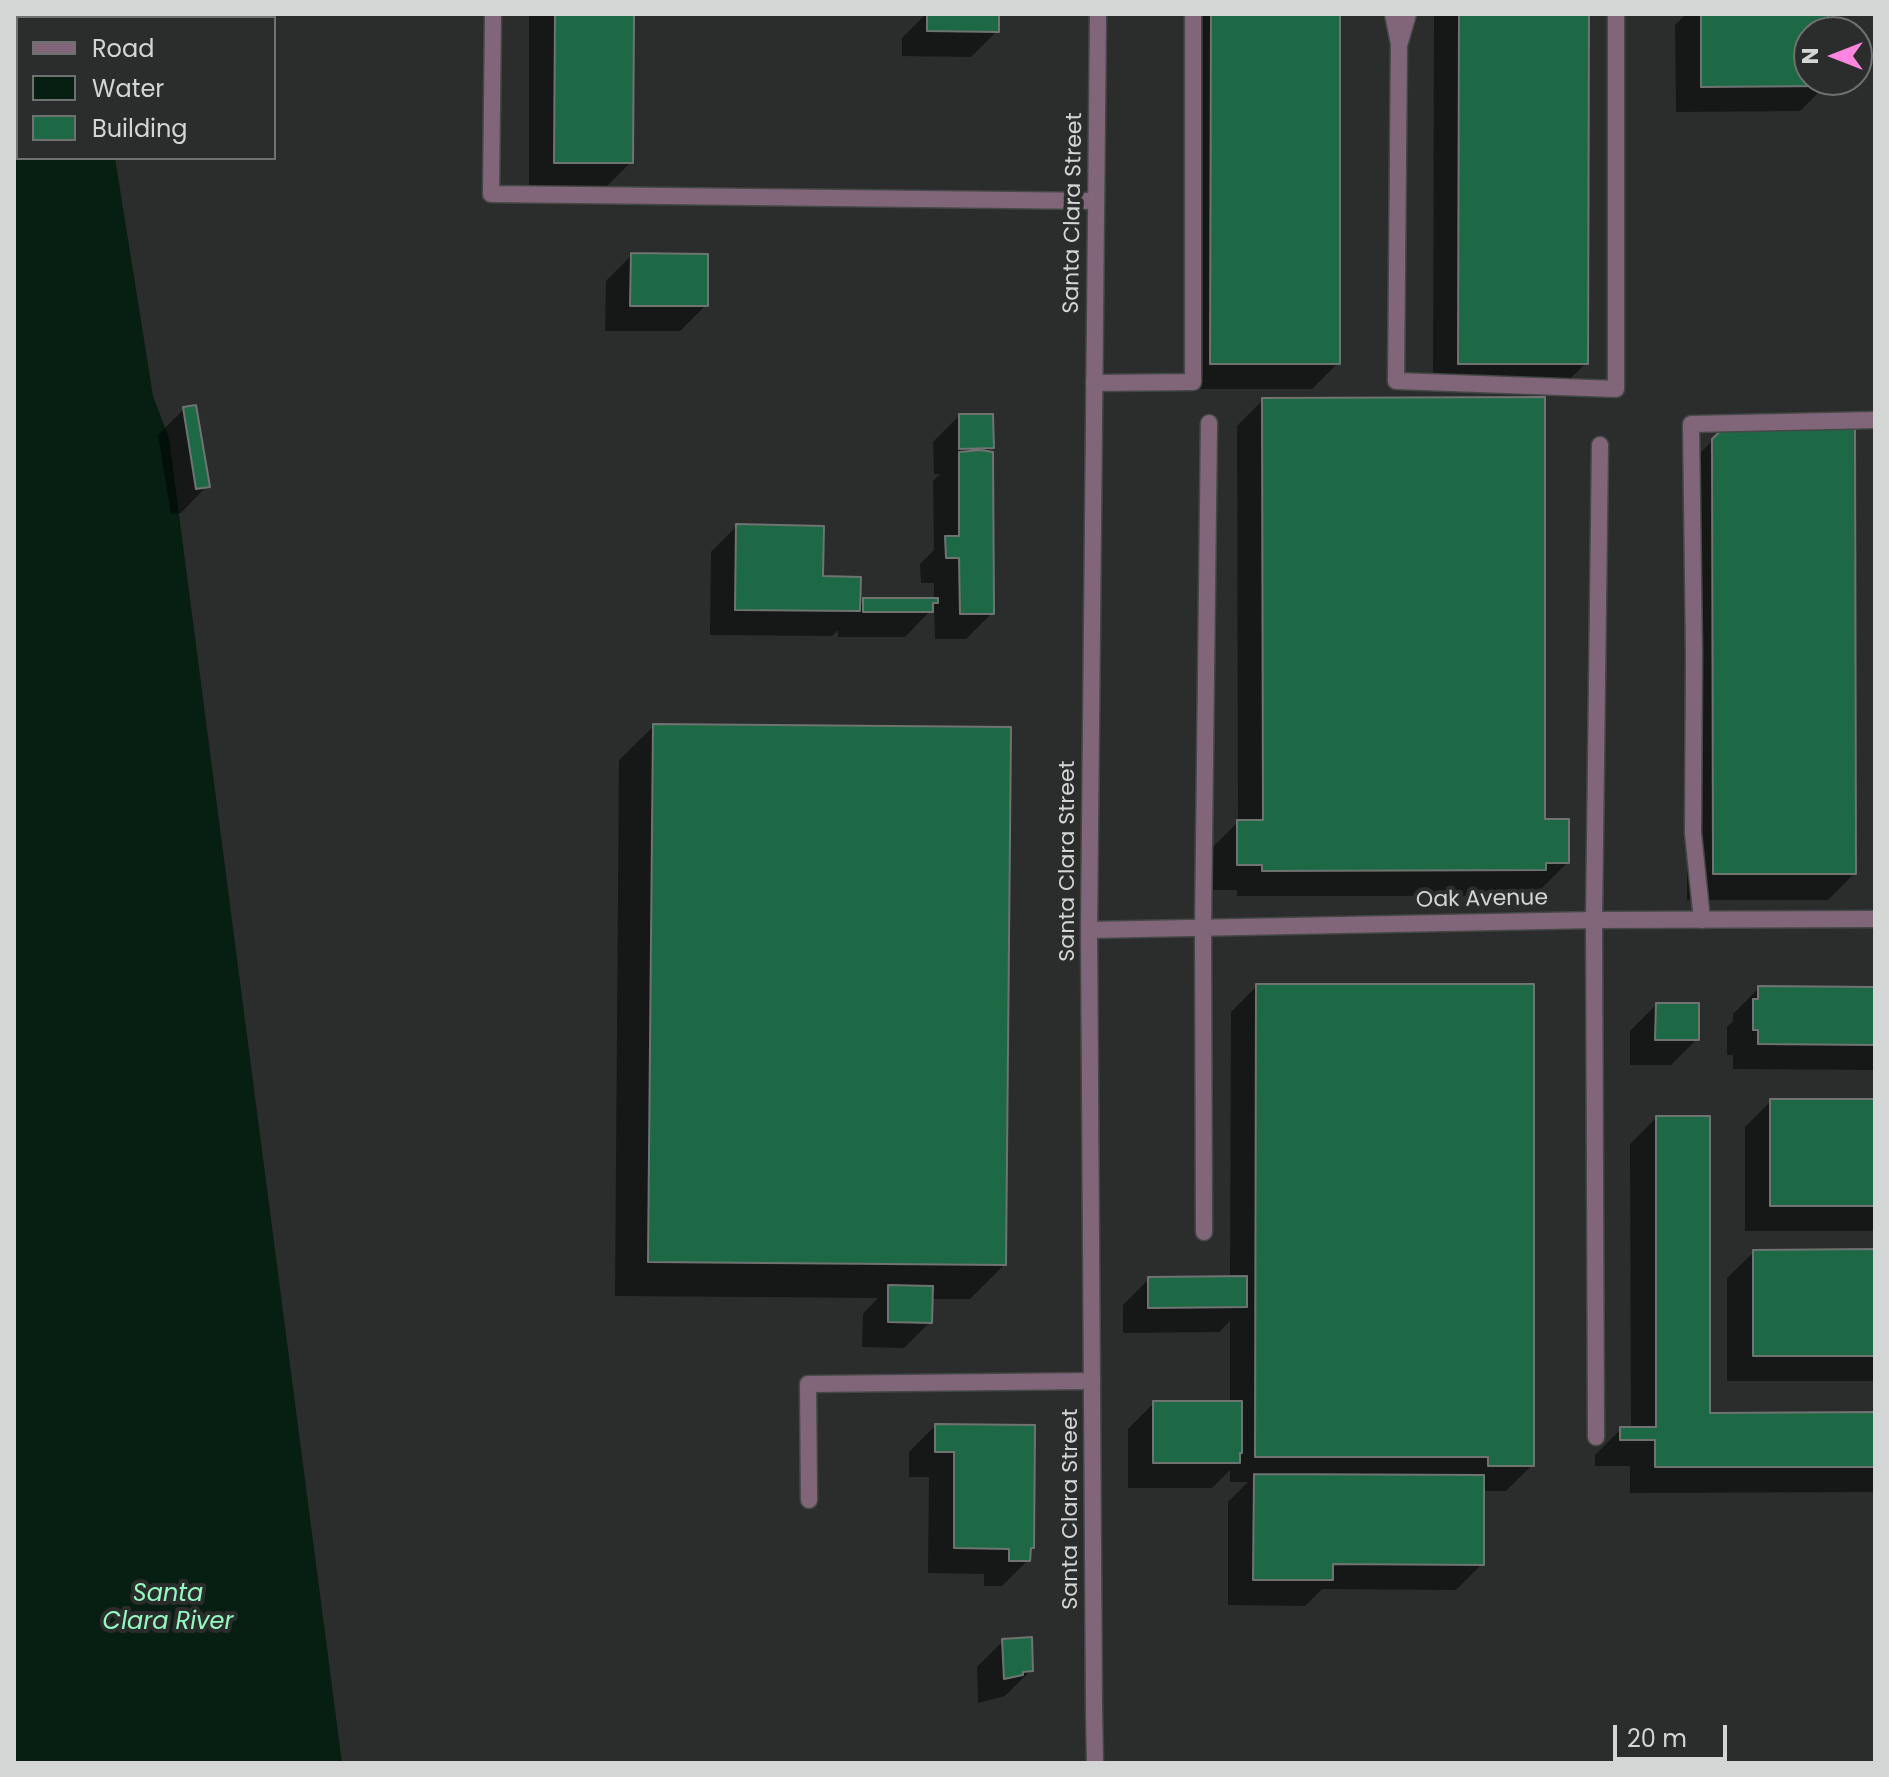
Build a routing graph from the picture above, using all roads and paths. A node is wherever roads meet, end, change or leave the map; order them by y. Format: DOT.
graph roads {
  1 [pos="493,14"];
  2 [pos="1098,14"];
  3 [pos="1193,14"];
  4 [pos="1393,14"];
  5 [pos="1408,14"];
  6 [pos="1616,14"];
  7 [pos="1399,44"];
  8 [pos="1096,201"];
  9 [pos="1094,383"];
  10 [pos="1875,420"];
  11 [pos="1209,423"];
  12 [pos="1600,445"];
  13 [pos="1875,919"];
  14 [pos="1594,920"];
  15 [pos="1702,920"];
  16 [pos="1203,928"];
  17 [pos="1089,930"];
  18 [pos="1204,1232"];
  19 [pos="1092,1381"];
  20 [pos="1596,1437"];
  21 [pos="809,1500"];
  22 [pos="1095,1763"];
  1 -- 8 [label="street"];
  2 -- 8 [label="street, Santa Clara Street"];
  3 -- 9 [label="street"];
  4 -- 7 [label="street"];
  5 -- 7 [label="street"];
  6 -- 7 [label="street"];
  8 -- 9 [label="street, Santa Clara Street"];
  9 -- 17 [label="street, Santa Clara Street"];
  10 -- 15 [label="street"];
  11 -- 16 [label="street"];
  12 -- 14 [label="street"];
  13 -- 15 [label="street, Oak Avenue"];
  14 -- 15 [label="street, Oak Avenue"];
  14 -- 16 [label="street, Oak Avenue"];
  14 -- 20 [label="street"];
  16 -- 17 [label="street, Oak Avenue"];
  16 -- 18 [label="street"];
  17 -- 19 [label="street, Santa Clara Street"];
  19 -- 21 [label="street"];
  19 -- 22 [label="street, Santa Clara Street"];
}
